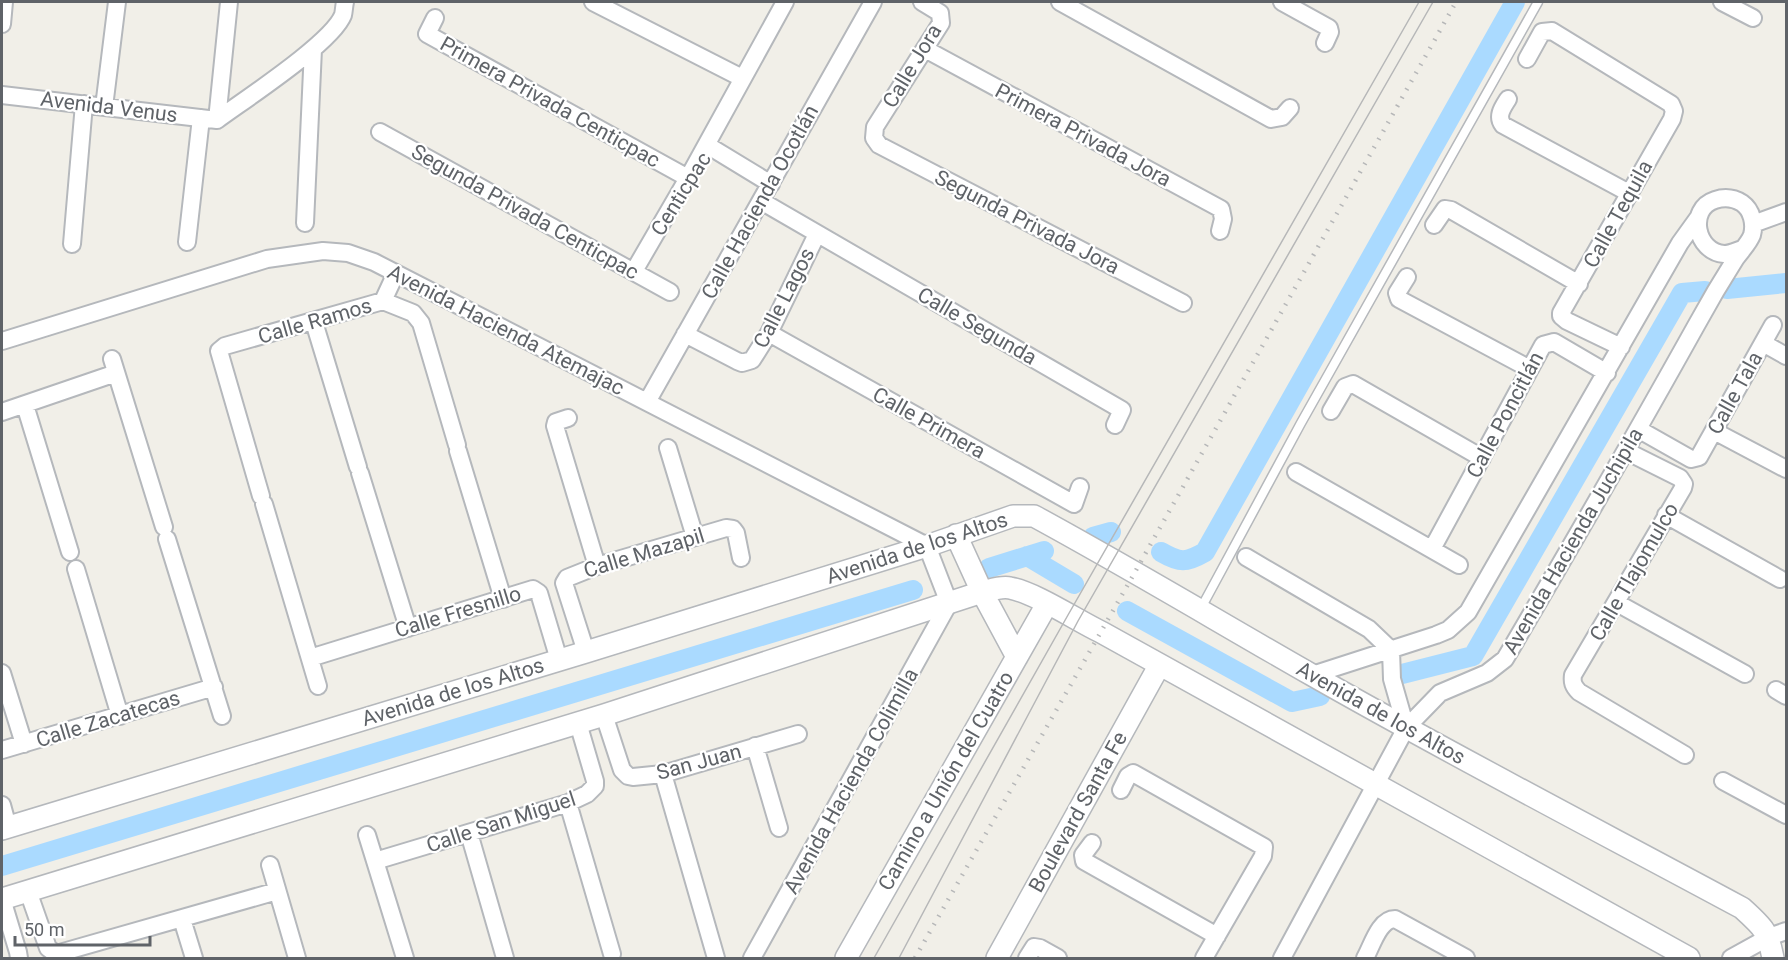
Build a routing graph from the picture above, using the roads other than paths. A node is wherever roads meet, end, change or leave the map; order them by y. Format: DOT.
graph roads {
  1 [pos="4,2"];
  2 [pos="117,2"];
  3 [pos="229,2"];
  4 [pos="345,2"];
  5 [pos="594,2"];
  6 [pos="785,2"];
  7 [pos="873,2"];
  8 [pos="922,2"];
  9 [pos="1060,2"];
  10 [pos="1282,2"];
  11 [pos="1538,2"];
  12 [pos="1722,2"];
  13 [pos="435,18"];
  14 [pos="1753,18"];
  15 [pos="2,24"];
  16 [pos="1325,43"];
  17 [pos="313,49"];
  18 [pos="925,50"];
  19 [pos="1527,59"];
  20 [pos="742,78"];
  21 [pos="2,94"];
  22 [pos="1508,99"];
  23 [pos="84,104"];
  24 [pos="104,106"];
  25 [pos="1290,108"];
  26 [pos="209,119"];
  27 [pos="380,132"];
  28 [pos="874,138"];
  29 [pos="707,145"];
  30 [pos="688,178"];
  31 [pos="771,184"];
  32 [pos="1629,193"];
  33 [pos="761,201"];
  34 [pos="1786,212"];
  35 [pos="1698,218"];
  36 [pos="305,223"];
  37 [pos="1754,224"];
  38 [pos="1434,225"];
  39 [pos="1220,231"];
  40 [pos="817,234"];
  41 [pos="187,243"];
  42 [pos="72,244"];
  43 [pos="1742,249"];
  44 [pos="634,271"];
  45 [pos="396,273"];
  46 [pos="1407,277"];
  47 [pos="1579,284"];
  48 [pos="670,292"];
  49 [pos="384,301"];
  50 [pos="1183,303"];
  51 [pos="314,322"];
  52 [pos="1773,325"];
  53 [pos="769,333"];
  54 [pos="686,334"];
  55 [pos="2,341"];
  56 [pos="1763,343"];
  57 [pos="1621,347"];
  58 [pos="1786,356"];
  59 [pos="1530,369"];
  60 [pos="1607,373"];
  61 [pos="647,402"];
  62 [pos="25,405"];
  63 [pos="1331,411"];
  64 [pos="2,412"];
  65 [pos="568,418"];
  66 [pos="1115,425"];
  67 [pos="1638,429"];
  68 [pos="1714,431"];
  69 [pos="668,448"];
  70 [pos="1626,451"];
  71 [pos="1482,458"];
  72 [pos="1786,469"];
  73 [pos="1296,471"];
  74 [pos="1080,487"];
  75 [pos="1666,515"];
  76 [pos="956,536"];
  77 [pos="695,537"];
  78 [pos="927,546"];
  79 [pos="1432,549"];
  80 [pos="70,552"];
  81 [pos="1246,557"];
  82 [pos="741,558"];
  83 [pos="1459,565"];
  84 [pos="597,566"];
  85 [pos="76,569"];
  86 [pos="1780,579"];
  87 [pos="982,592"];
  88 [pos="503,599"];
  89 [pos="949,603"];
  90 [pos="1617,603"];
  91 [pos="1047,604"];
  92 [pos="1200,610"];
  93 [pos="408,628"];
  94 [pos="1391,650"];
  95 [pos="586,652"];
  96 [pos="1017,657"];
  97 [pos="310,658"];
  98 [pos="559,660"];
  99 [pos="1159,666"];
  100 [pos="2,673"];
  101 [pos="1745,674"];
  102 [pos="1312,675"];
  103 [pos="318,686"];
  104 [pos="214,687"];
  105 [pos="604,715"];
  106 [pos="120,716"];
  107 [pos="222,716"];
  108 [pos="578,723"];
  109 [pos="1406,728"];
  110 [pos="798,734"];
  111 [pos="24,744"];
  112 [pos="755,746"];
  113 [pos="2,750"];
  114 [pos="1685,755"];
  115 [pos="663,774"];
  116 [pos="1723,781"];
  117 [pos="1376,785"];
  118 [pos="1121,790"];
  119 [pos="568,803"];
  120 [pos="2,805"];
  121 [pos="1786,815"];
  122 [pos="5,828"];
  123 [pos="779,828"];
  124 [pos="469,833"];
  125 [pos="367,835"];
  126 [pos="1092,843"];
  127 [pos="375,861"];
  128 [pos="270,865"];
  129 [pos="28,891"];
  130 [pos="277,891"];
  131 [pos="2,899"];
  132 [pos="182,919"];
  133 [pos="1778,934"];
  134 [pos="1217,936"];
  135 [pos="86,953"];
  136 [pos="612,954"];
  137 [pos="19,958"];
  138 [pos="194,958"];
  139 [pos="297,958"];
  140 [pos="405,958"];
  141 [pos="505,958"];
  142 [pos="716,958"];
  143 [pos="752,958"];
  144 [pos="846,958"];
  145 [pos="997,958"];
  146 [pos="1027,958"];
  147 [pos="1058,958"];
  148 [pos="1204,958"];
  149 [pos="1282,958"];
  150 [pos="1365,958"];
  151 [pos="1466,958"];
  152 [pos="1689,958"];
  153 [pos="1731,958"];
  154 [pos="1773,958"];
  1 -- 15 [label="street"];
  2 -- 24 [label="street"];
  3 -- 26 [label="street"];
  4 -- 17 [label="street"];
  5 -- 20 [label="street"];
  6 -- 20 [label="street"];
  7 -- 31 [label="street, Calle Hacienda Ocotlán"];
  8 -- 18 [label="street, Calle Jora"];
  9 -- 25 [label="street"];
  10 -- 16 [label="street"];
  11 -- 92 [label="lane"];
  12 -- 14 [label="street"];
  13 -- 30 [label="street, Primera Privada Centicpac"];
  17 -- 26 [label="street"];
  17 -- 36 [label="street"];
  18 -- 28 [label="street, Calle Jora"];
  18 -- 39 [label="street, Primera Privada Jora"];
  19 -- 32 [label="street, Calle Tequila"];
  20 -- 29 [label="street"];
  21 -- 23 [label="street, Avenida Venus"];
  22 -- 32 [label="street"];
  23 -- 24 [label="street, Avenida Venus"];
  23 -- 42 [label="street"];
  24 -- 26 [label="street, Avenida Venus"];
  26 -- 41 [label="street"];
  27 -- 44 [label="street, Segunda Privada Centicpac"];
  28 -- 50 [label="street, Segunda Privada Jora"];
  29 -- 30 [label="street, Centicpac"];
  29 -- 31 [label="street, Centicpac"];
  30 -- 44 [label="street, Centicpac"];
  31 -- 33 [label="street, Calle Hacienda Ocotlán"];
  32 -- 47 [label="street, Calle Tequila"];
  33 -- 40 [label="street"];
  33 -- 54 [label="street, Calle Hacienda Ocotlán"];
  34 -- 37 [label="street"];
  35 -- 37 [label="street"];
  35 -- 43 [label="street"];
  35 -- 57 [label="street"];
  37 -- 43 [label="street"];
  38 -- 47 [label="street"];
  40 -- 53 [label="street, Calle Lagos"];
  40 -- 66 [label="street, Calle Segunda"];
  43 -- 67 [label="street, Avenida Hacienda Juchipila"];
  44 -- 48 [label="street, Segunda Privada Centicpac"];
  45 -- 49 [label="street, Calle Ramos"];
  45 -- 55 [label="street, Avenida Hacienda Atemajac"];
  45 -- 61 [label="street, Avenida Hacienda Atemajac"];
  46 -- 59 [label="street"];
  47 -- 57 [label="street, Calle Tequila"];
  49 -- 51 [label="street, Calle Ramos"];
  49 -- 88 [label="street"];
  51 -- 93 [label="street"];
  51 -- 97 [label="street, Calle Ramos"];
  52 -- 56 [label="street, Calle Tala"];
  53 -- 54 [label="street, Calle Lagos"];
  53 -- 74 [label="street, Calle Primera"];
  54 -- 61 [label="street, Calle Hacienda Ocotlán"];
  56 -- 58 [label="street"];
  56 -- 68 [label="street, Calle Tala"];
  57 -- 60 [label="street"];
  59 -- 60 [label="street, Calle Poncitlán"];
  59 -- 71 [label="street, Calle Poncitlán"];
  60 -- 94 [label="street"];
  61 -- 78 [label="street, Avenida Hacienda Atemajac"];
  62 -- 64 [label="street"];
  62 -- 80 [label="street"];
  62 -- 104 [label="street"];
  63 -- 71 [label="street"];
  65 -- 84 [label="street"];
  67 -- 68 [label="street, Calle Tala"];
  67 -- 70 [label="street, Avenida Hacienda Juchipila"];
  68 -- 72 [label="street"];
  69 -- 77 [label="street"];
  70 -- 75 [label="street, Calle Tlajomulco"];
  70 -- 109 [label="street, Avenida Hacienda Juchipila"];
  71 -- 79 [label="street, Calle Poncitlán"];
  73 -- 79 [label="street"];
  75 -- 86 [label="street"];
  75 -- 90 [label="street, Calle Tlajomulco"];
  76 -- 78 [label="street, Avenida de los Altos"];
  76 -- 87 [label="street"];
  76 -- 92 [label="street, Avenida de los Altos"];
  77 -- 82 [label="street, Calle Mazapil"];
  77 -- 84 [label="street, Calle Mazapil"];
  78 -- 89 [label="street"];
  78 -- 95 [label="street, Avenida de los Altos"];
  79 -- 83 [label="street"];
  81 -- 94 [label="street"];
  84 -- 95 [label="street, Calle Mazapil"];
  85 -- 106 [label="street"];
  87 -- 89 [label="street"];
  87 -- 91 [label="street"];
  87 -- 96 [label="street"];
  88 -- 93 [label="street, Calle Fresnillo"];
  88 -- 98 [label="street, Calle Fresnillo"];
  89 -- 105 [label="street"];
  89 -- 143 [label="street, Avenida Hacienda Colimilla"];
  90 -- 101 [label="street"];
  90 -- 114 [label="street, Calle Tlajomulco"];
  91 -- 96 [label="street, Camino a Unión del Cuatro"];
  91 -- 99 [label="street"];
  92 -- 102 [label="street, Avenida de los Altos"];
  93 -- 97 [label="street, Calle Fresnillo"];
  94 -- 102 [label="street"];
  94 -- 109 [label="street"];
  95 -- 98 [label="street, Avenida de los Altos"];
  96 -- 144 [label="street, Camino a Unión del Cuatro"];
  97 -- 103 [label="street"];
  98 -- 122 [label="street, Avenida de los Altos"];
  99 -- 117 [label="street"];
  99 -- 145 [label="street, Boulevard Santa Fe"];
  100 -- 111 [label="street"];
  102 -- 109 [label="street, Avenida de los Altos"];
  104 -- 106 [label="street, Calle Zacatecas"];
  104 -- 107 [label="street"];
  105 -- 108 [label="street"];
  105 -- 115 [label="street, San Juan"];
  106 -- 111 [label="street, Calle Zacatecas"];
  108 -- 119 [label="street, Calle San Miguel"];
  108 -- 129 [label="street"];
  109 -- 117 [label="street, Avenida Hacienda Juchipila"];
  109 -- 133 [label="street, Avenida de los Altos"];
  110 -- 112 [label="street, San Juan"];
  111 -- 113 [label="street, Calle Zacatecas"];
  112 -- 115 [label="street, San Juan"];
  112 -- 123 [label="street"];
  115 -- 142 [label="street"];
  116 -- 121 [label="street"];
  117 -- 149 [label="street, Avenida Hacienda Juchipila"];
  117 -- 152 [label="street"];
  118 -- 134 [label="street"];
  119 -- 124 [label="street, Calle San Miguel"];
  119 -- 136 [label="street"];
  120 -- 122 [label="street"];
  124 -- 127 [label="street, Calle San Miguel"];
  124 -- 141 [label="street"];
  125 -- 127 [label="street"];
  126 -- 134 [label="street"];
  127 -- 140 [label="street"];
  128 -- 130 [label="street"];
  129 -- 131 [label="street"];
  129 -- 135 [label="street"];
  130 -- 132 [label="street"];
  130 -- 139 [label="street"];
  131 -- 137 [label="street"];
  132 -- 135 [label="street"];
  132 -- 138 [label="street"];
  133 -- 153 [label="street"];
  133 -- 154 [label="street"];
  134 -- 148 [label="street"];
  146 -- 147 [label="street"];
  150 -- 151 [label="street"];
}
